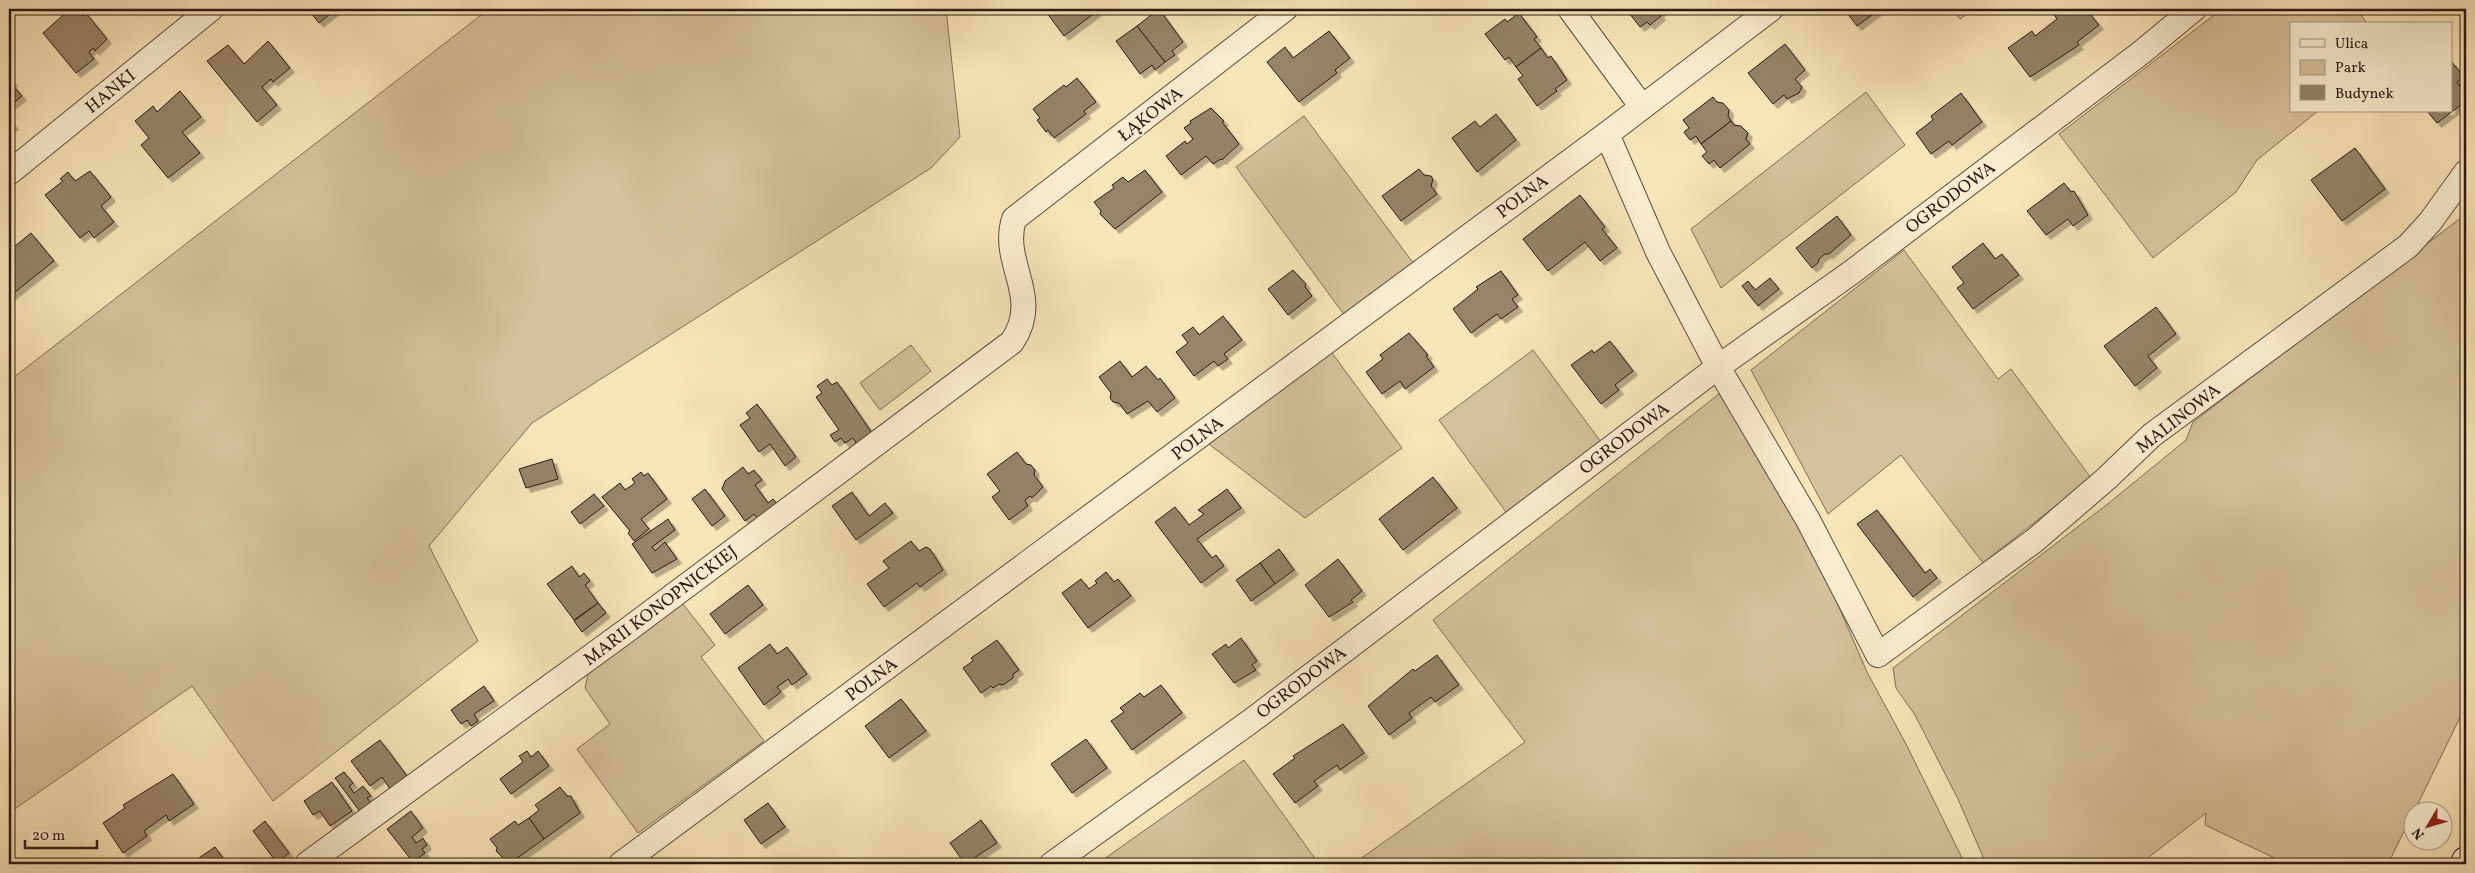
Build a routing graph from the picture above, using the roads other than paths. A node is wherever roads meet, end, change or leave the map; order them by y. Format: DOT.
graph roads {
  1 [pos="211,9"];
  2 [pos="1286,9"];
  3 [pos="1570,9"];
  4 [pos="1771,9"];
  5 [pos="2194,9"];
  6 [pos="1642,107"];
  7 [pos="1606,134"];
  8 [pos="9,172"];
  9 [pos="2466,172"];
  10 [pos="1012,342"];
  11 [pos="1718,367"];
  12 [pos="2466,861"];
  13 [pos="307,864"];
  14 [pos="621,864"];
  15 [pos="1052,864"];
  16 [pos="2464,864"];
  1 -- 8 [label="street, HANKI"];
  2 -- 10 [label="street, ŁĄKOWA"];
  3 -- 6 [label="street"];
  4 -- 6 [label="street, POLNA"];
  5 -- 11 [label="street, OGRODOWA"];
  6 -- 7 [label="street, POLNA"];
  7 -- 11 [label="street"];
  7 -- 14 [label="street, POLNA"];
  9 -- 11 [label="street, MALINOWA"];
  10 -- 13 [label="street, MARII KONOPNICKIEJ"];
  11 -- 15 [label="street, OGRODOWA"];
  12 -- 16 [label="street"];
}
